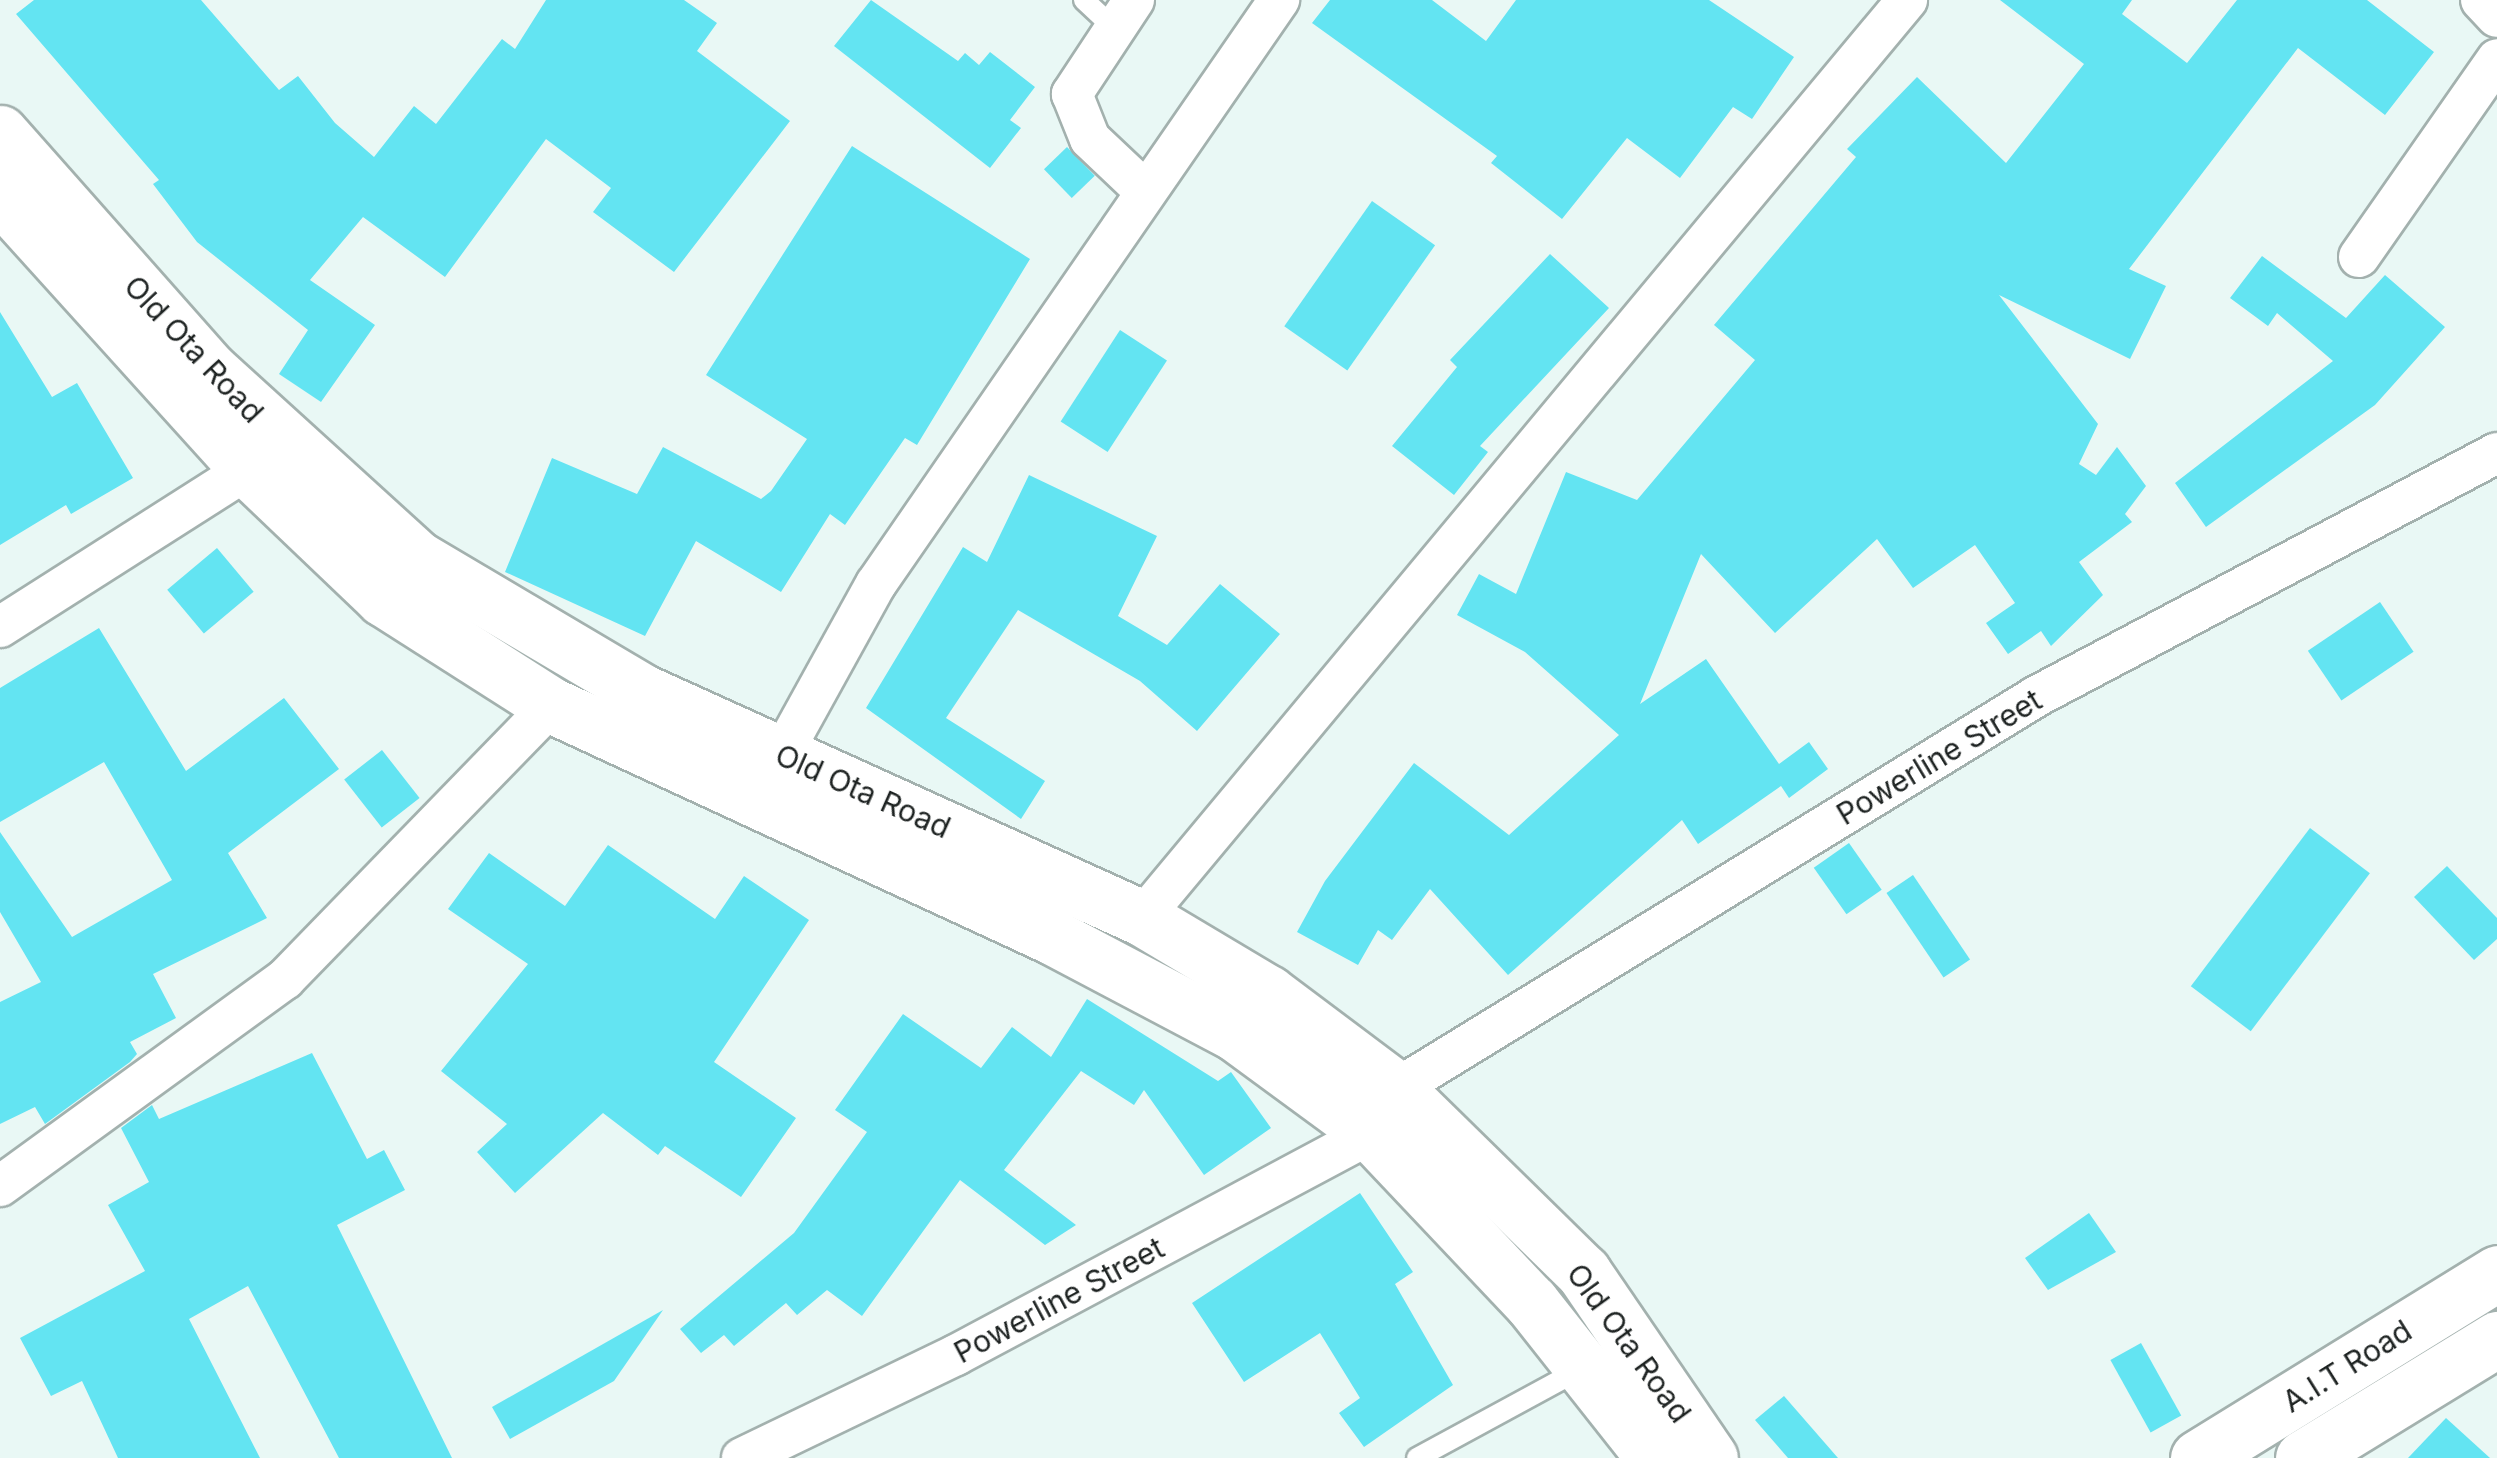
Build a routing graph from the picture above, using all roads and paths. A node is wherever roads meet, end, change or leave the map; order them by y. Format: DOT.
graph roads {
  1 [pos="1084,0"];
  2 [pos="1279,0"];
  3 [pos="1907,0"];
  4 [pos="2482,0"];
  5 [pos="1124,14"];
  6 [pos="2497,17"];
  7 [pos="2497,59"];
  8 [pos="0,133"];
  9 [pos="1144,190"];
  10 [pos="0,195"];
  11 [pos="2358,257"];
  12 [pos="2497,453"];
  13 [pos="248,469"];
  14 [pos="0,627"];
  15 [pos="551,705"];
  16 [pos="782,754"];
  17 [pos="1142,918"];
  18 [pos="1384,1111"];
  19 [pos="0,1186"];
  20 [pos="2497,1273"];
  21 [pos="2497,1339"];
  22 [pos="1583,1368"];
  23 [pos="1641,1454"];
  24 [pos="742,1458"];
  25 [pos="1418,1458"];
  26 [pos="1710,1458"];
  27 [pos="2198,1458"];
  28 [pos="2304,1458"];
  1 -- 5 [label="lane"];
  2 -- 9 [label="street"];
  3 -- 17 [label="street"];
  4 -- 6 [label="street"];
  5 -- 9 [label="street"];
  7 -- 11 [label="street"];
  8 -- 16 [label="street, Old Ota Road"];
  9 -- 16 [label="street"];
  10 -- 13 [label="street, Old Ota Road"];
  12 -- 18 [label="street, Powerline Street"];
  13 -- 14 [label="street"];
  13 -- 15 [label="street, Old Ota Road"];
  15 -- 18 [label="street, Old Ota Road"];
  15 -- 19 [label="street"];
  16 -- 17 [label="street, Old Ota Road"];
  17 -- 18 [label="street, Old Ota Road"];
  18 -- 22 [label="street, Old Ota Road"];
  18 -- 24 [label="street, Powerline Street"];
  18 -- 26 [label="street, Old Ota Road"];
  20 -- 27 [label="street, A.I.T Road"];
  21 -- 28 [label="street, A.I.T Road"];
  22 -- 23 [label="street, Old Ota Road"];
  22 -- 25 [label="lane"];
}
